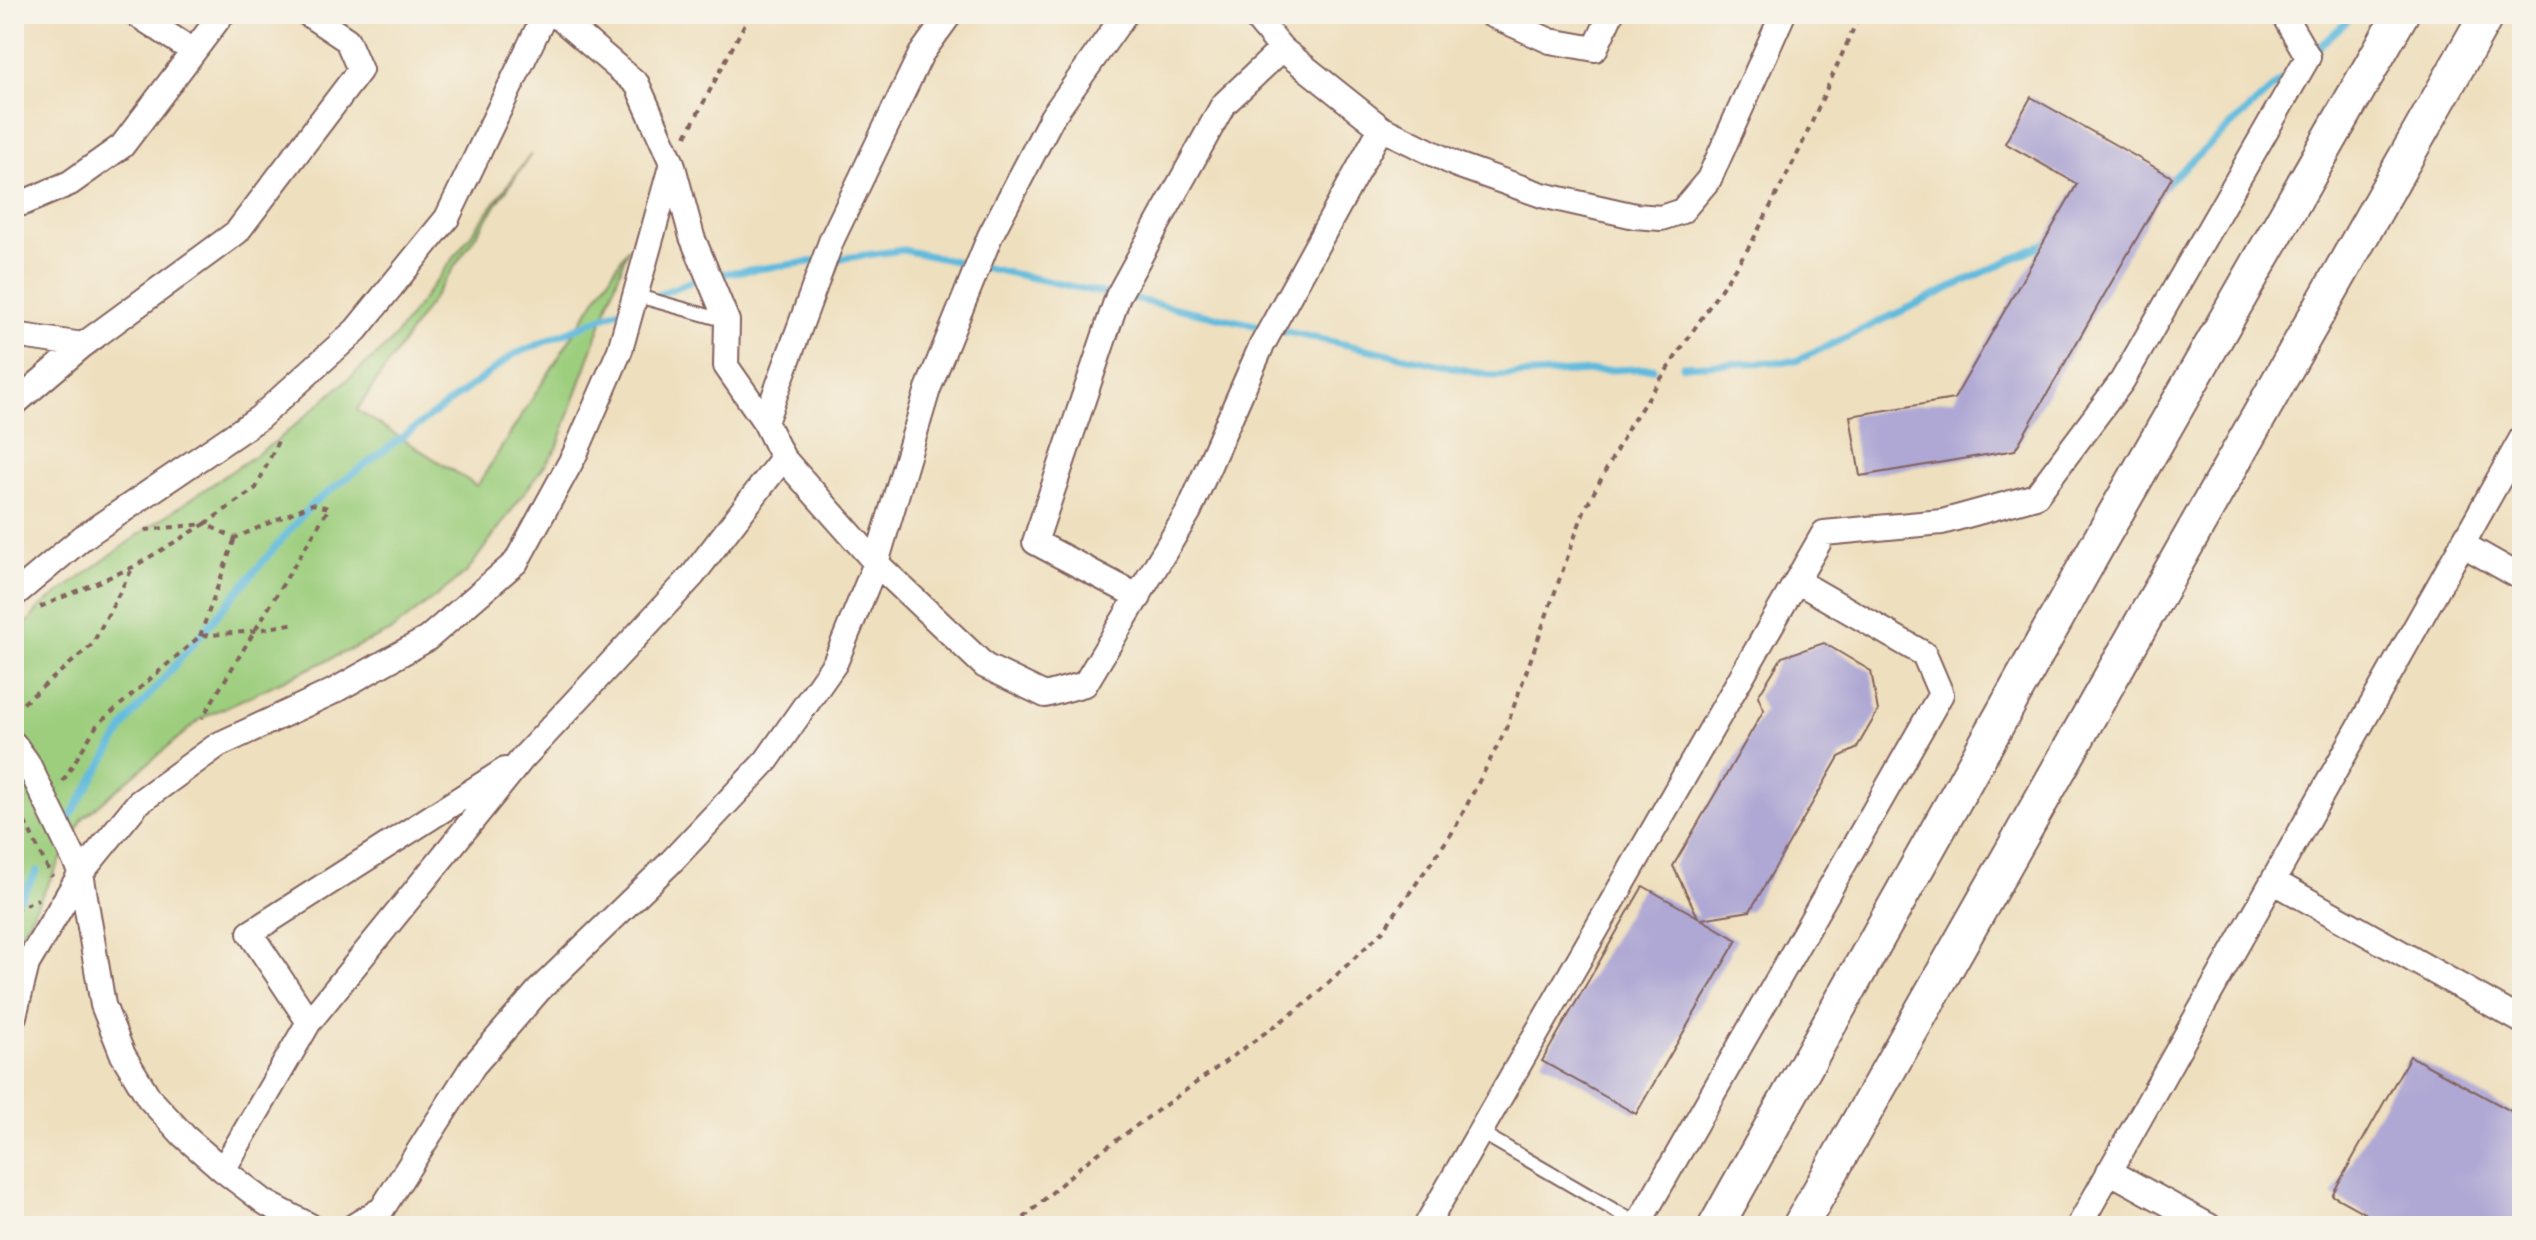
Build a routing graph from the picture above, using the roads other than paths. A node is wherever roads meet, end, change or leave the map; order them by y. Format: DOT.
graph roads {
  1 [pos="136,14"];
  2 [pos="222,14"];
  3 [pos="308,14"];
  4 [pos="545,14"];
  5 [pos="555,14"];
  6 [pos="950,14"];
  7 [pos="1125,14"];
  8 [pos="1253,14"];
  9 [pos="1490,14"];
  10 [pos="1611,14"];
  11 [pos="1783,14"];
  12 [pos="2283,14"];
  13 [pos="2401,14"];
  14 [pos="2487,14"];
  15 [pos="1282,49"];
  16 [pos="193,51"];
  17 [pos="1381,128"];
  18 [pos="672,163"];
  19 [pos="14,203"];
  20 [pos="634,295"];
  21 [pos="727,321"];
  22 [pos="14,335"];
  23 [pos="83,345"];
  24 [pos="14,404"];
  25 [pos="765,422"];
  26 [pos="2522,438"];
  27 [pos="783,458"];
  28 [pos="2462,544"];
  29 [pos="876,563"];
  30 [pos="2522,578"];
  31 [pos="1797,581"];
  32 [pos="14,595"];
  33 [pos="1139,597"];
  34 [pos="14,744"];
  35 [pos="522,759"];
  36 [pos="81,873"];
  37 [pos="2273,881"];
  38 [pos="78,900"];
  39 [pos="14,1016"];
  40 [pos="2522,1021"];
  41 [pos="309,1022"];
  42 [pos="1480,1132"];
  43 [pos="223,1170"];
  44 [pos="2109,1171"];
  45 [pos="1638,1225"];
  46 [pos="310,1226"];
  47 [pos="354,1226"];
  48 [pos="1426,1226"];
  49 [pos="1716,1226"];
  50 [pos="1800,1226"];
  51 [pos="2079,1226"];
  52 [pos="2209,1226"];
  1 -- 16 [label="street"];
  2 -- 16 [label="street"];
  3 -- 23 [label="street"];
  4 -- 32 [label="street"];
  5 -- 18 [label="street"];
  6 -- 25 [label="street"];
  7 -- 29 [label="street"];
  8 -- 15 [label="street"];
  9 -- 10 [label="street"];
  11 -- 17 [label="street"];
  12 -- 31 [label="street"];
  13 -- 49 [label="main road"];
  14 -- 50 [label="main road"];
  15 -- 17 [label="street"];
  15 -- 33 [label="street"];
  16 -- 19 [label="street"];
  17 -- 33 [label="street"];
  18 -- 20 [label="street"];
  18 -- 21 [label="street"];
  20 -- 21 [label="lane"];
  20 -- 36 [label="street"];
  21 -- 25 [label="street"];
  22 -- 23 [label="street"];
  23 -- 24 [label="street"];
  25 -- 27 [label="street"];
  26 -- 28 [label="street"];
  27 -- 29 [label="street"];
  27 -- 35 [label="street"];
  28 -- 30 [label="street"];
  28 -- 37 [label="street"];
  29 -- 33 [label="street"];
  29 -- 47 [label="street"];
  31 -- 42 [label="street"];
  31 -- 45 [label="street"];
  34 -- 36 [label="street"];
  35 -- 41 [label="street"];
  35 -- 41 [label="street"];
  36 -- 38 [label="street"];
  37 -- 40 [label="street"];
  37 -- 44 [label="street"];
  38 -- 39 [label="street"];
  38 -- 43 [label="street"];
  41 -- 43 [label="street"];
  42 -- 45 [label="lane"];
  42 -- 48 [label="street"];
  43 -- 46 [label="street"];
  44 -- 51 [label="street"];
  44 -- 52 [label="street"];
}
